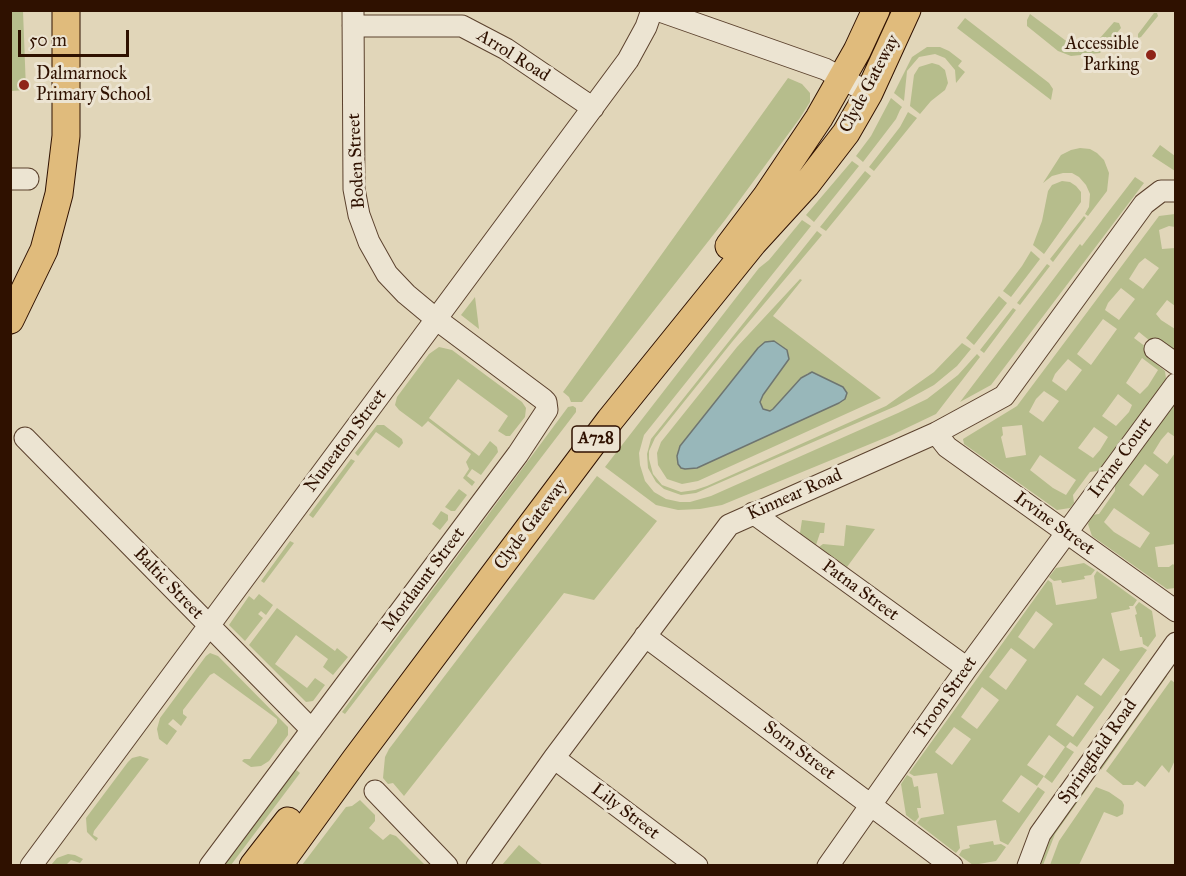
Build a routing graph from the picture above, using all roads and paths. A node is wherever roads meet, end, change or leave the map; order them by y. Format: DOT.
graph roads {
  1 [pos="66,10"];
  2 [pos="652,10"];
  3 [pos="657,10"];
  4 [pos="876,10"];
  5 [pos="907,10"];
  6 [pos="353,18"];
  7 [pos="843,77"];
  8 [pos="869,93"];
  9 [pos="593,108"];
  10 [pos="1171,190"];
  11 [pos="10,320"];
  12 [pos="436,320"];
  13 [pos="1155,349"];
  14 [pos="1176,364"];
  15 [pos="1176,384"];
  16 [pos="936,433"];
  17 [pos="25,438"];
  18 [pos="753,513"];
  19 [pos="1066,532"];
  20 [pos="1176,611"];
  21 [pos="209,626"];
  22 [pos="645,636"];
  23 [pos="1176,643"];
  24 [pos="1169,664"];
  25 [pos="967,668"];
  26 [pos="312,730"];
  27 [pos="554,759"];
  28 [pos="375,791"];
  29 [pos="871,805"];
  30 [pos="31,866"];
  31 [pos="210,866"];
  32 [pos="254,866"];
  33 [pos="278,866"];
  34 [pos="447,866"];
  35 [pos="477,866"];
  36 [pos="697,866"];
  37 [pos="828,866"];
  38 [pos="952,866"];
  39 [pos="1028,866"];
  1 -- 11 [label="main road"];
  2 -- 9 [label="street, Nuneaton Street"];
  3 -- 7 [label="street"];
  4 -- 7 [label="main road, Clyde Gateway / A728"];
  5 -- 8 [label="main road, Clyde Gateway / A728"];
  6 -- 9 [label="street, Arrol Road"];
  6 -- 12 [label="street, Boden Street"];
  7 -- 8 [label="street"];
  7 -- 32 [label="main road, Clyde Gateway / A728"];
  8 -- 33 [label="main road, Clyde Gateway / A728"];
  9 -- 12 [label="street, Nuneaton Street"];
  10 -- 16 [label="street, Kinnear Road"];
  12 -- 21 [label="street, Nuneaton Street"];
  12 -- 26 [label="street, Mordaunt Street"];
  13 -- 14 [label="street"];
  15 -- 19 [label="street, Irvine Court"];
  16 -- 18 [label="street, Kinnear Road"];
  16 -- 19 [label="street, Irvine Street"];
  17 -- 21 [label="street, Baltic Street"];
  18 -- 22 [label="street, Kinnear Road"];
  18 -- 25 [label="street, Patna Street"];
  19 -- 20 [label="street, Irvine Street"];
  19 -- 25 [label="street, Troon Street"];
  21 -- 26 [label="street, Baltic Street"];
  21 -- 30 [label="street, Nuneaton Street"];
  22 -- 27 [label="street, Kinnear Road"];
  22 -- 29 [label="street, Sorn Street"];
  23 -- 24 [label="street, Springfield Road"];
  24 -- 39 [label="street, Springfield Road"];
  25 -- 29 [label="street, Troon Street"];
  26 -- 31 [label="street, Mordaunt Street"];
  27 -- 35 [label="street, Kinnear Road"];
  27 -- 36 [label="street, Lily Street"];
  28 -- 34 [label="street"];
  29 -- 37 [label="street, Troon Street"];
  29 -- 38 [label="street, Sorn Street"];
}
